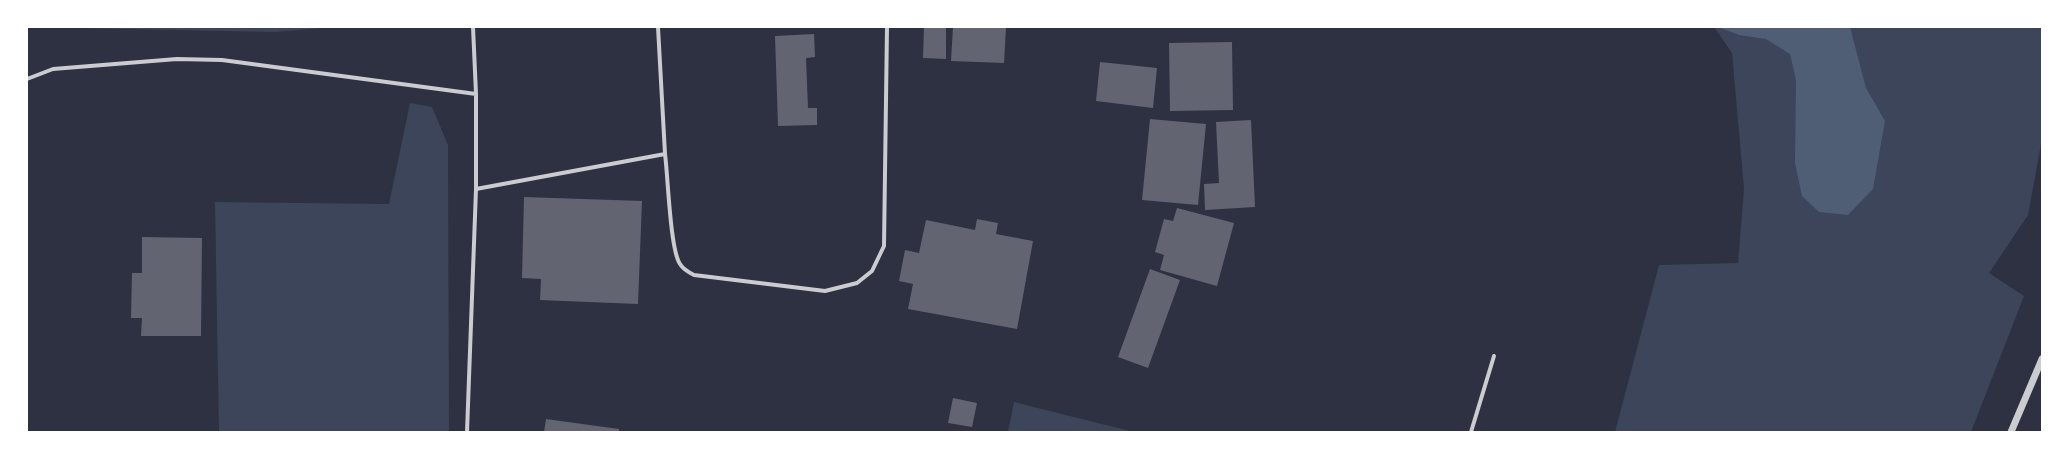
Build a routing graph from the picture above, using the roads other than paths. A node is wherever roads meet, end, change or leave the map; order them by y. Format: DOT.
graph roads {
  1 [pos="473,27"];
  2 [pos="658,27"];
  3 [pos="887,27"];
  4 [pos="27,79"];
  5 [pos="476,94"];
  6 [pos="666,154"];
  7 [pos="476,189"];
  8 [pos="1494,356"];
  9 [pos="2042,359"];
  10 [pos="467,432"];
  11 [pos="1471,432"];
  12 [pos="2011,432"];
  1 -- 5 [label="street"];
  2 -- 6 [label="street"];
  3 -- 6 [label="street"];
  4 -- 5 [label="street"];
  5 -- 7 [label="street"];
  6 -- 7 [label="street"];
  7 -- 10 [label="street"];
  8 -- 11 [label="street"];
  9 -- 12 [label="street"];
}
